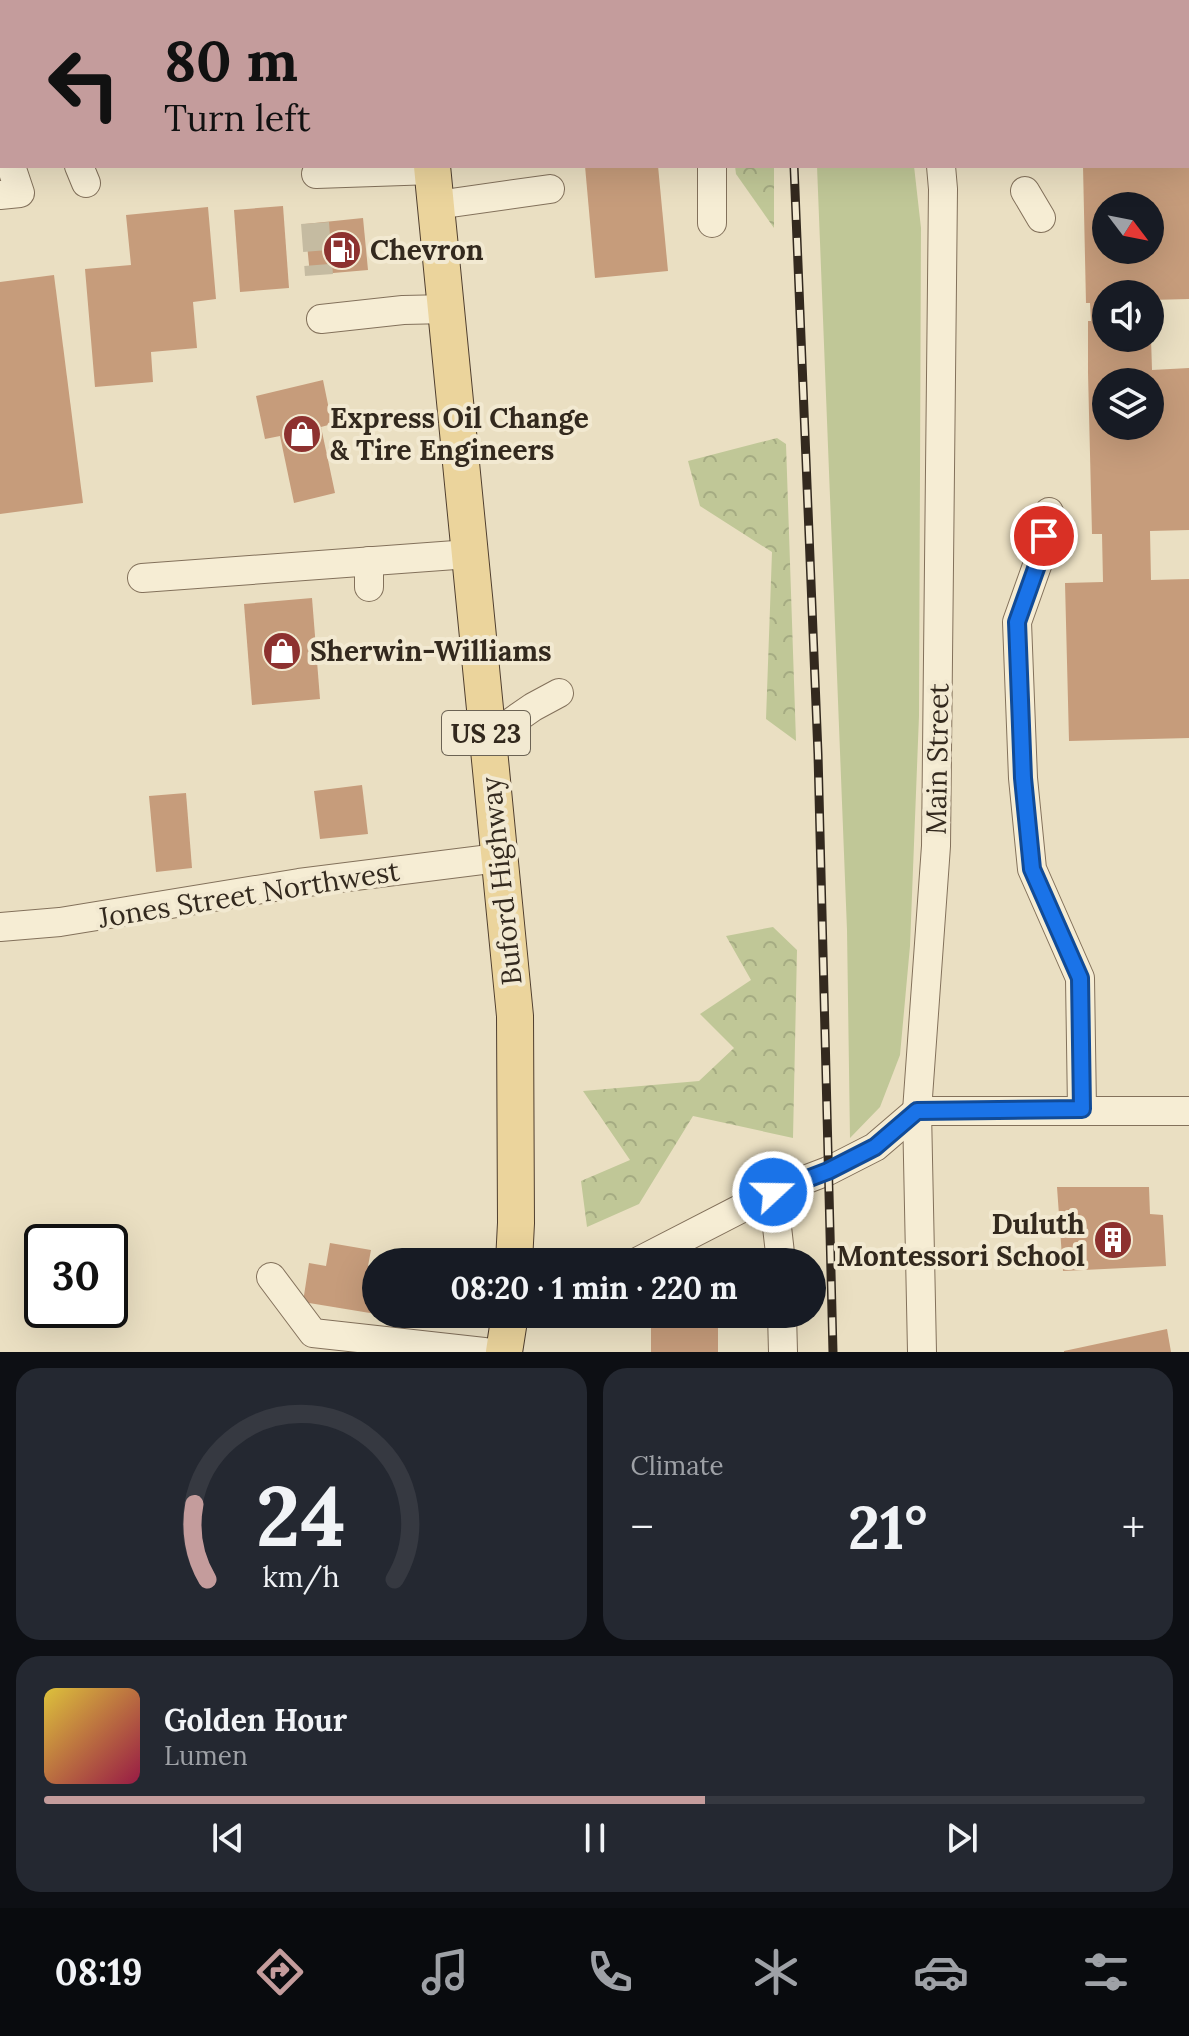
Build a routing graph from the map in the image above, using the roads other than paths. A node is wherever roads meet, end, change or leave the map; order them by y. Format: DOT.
graph roads {
  1 [pos="12,168"];
  2 [pos="712,168"];
  3 [pos="941,168"];
  4 [pos="316,174"];
  5 [pos="434,180"];
  6 [pos="550,189"];
  7 [pos="1025,191"];
  8 [pos="0,195"];
  9 [pos="1041,218"];
  10 [pos="712,223"];
  11 [pos="448,309"];
  12 [pos="321,319"];
  13 [pos="1049,512"];
  14 [pos="469,554"];
  15 [pos="142,578"];
  16 [pos="559,693"];
  17 [pos="487,739"];
  18 [pos="498,858"];
  19 [pos="0,927"];
  20 [pos="1082,1109"];
  21 [pos="917,1111"];
  22 [pos="1189,1111"];
  23 [pos="773,1192"];
  24 [pos="515,1248"];
  25 [pos="664,1248"];
  26 [pos="779,1248"];
  27 [pos="271,1277"];
  28 [pos="508,1328"];
  29 [pos="782,1328"];
  30 [pos="484,1352"];
  31 [pos="504,1352"];
  32 [pos="783,1352"];
  33 [pos="922,1352"];
  1 -- 8 [label="street"];
  2 -- 10 [label="street"];
  3 -- 21 [label="street, Main Street"];
  4 -- 5 [label="street"];
  5 -- 6 [label="street"];
  5 -- 11 [label="main road, Buford Highway / US 23"];
  7 -- 9 [label="street"];
  11 -- 12 [label="street"];
  11 -- 14 [label="main road, Buford Highway / US 23"];
  13 -- 20 [label="street"];
  14 -- 15 [label="street"];
  14 -- 17 [label="main road, Buford Highway / US 23"];
  16 -- 17 [label="street"];
  17 -- 18 [label="main road, Buford Highway / US 23"];
  18 -- 19 [label="street, Jones Street Northwest"];
  18 -- 24 [label="main road, Buford Highway / US 23"];
  20 -- 21 [label="street"];
  20 -- 22 [label="street"];
  21 -- 23 [label="street"];
  21 -- 33 [label="street, Main Street"];
  23 -- 25 [label="street"];
  23 -- 26 [label="street"];
  27 -- 30 [label="street"];
  28 -- 31 [label="main road"];
  29 -- 32 [label="street"];
}
